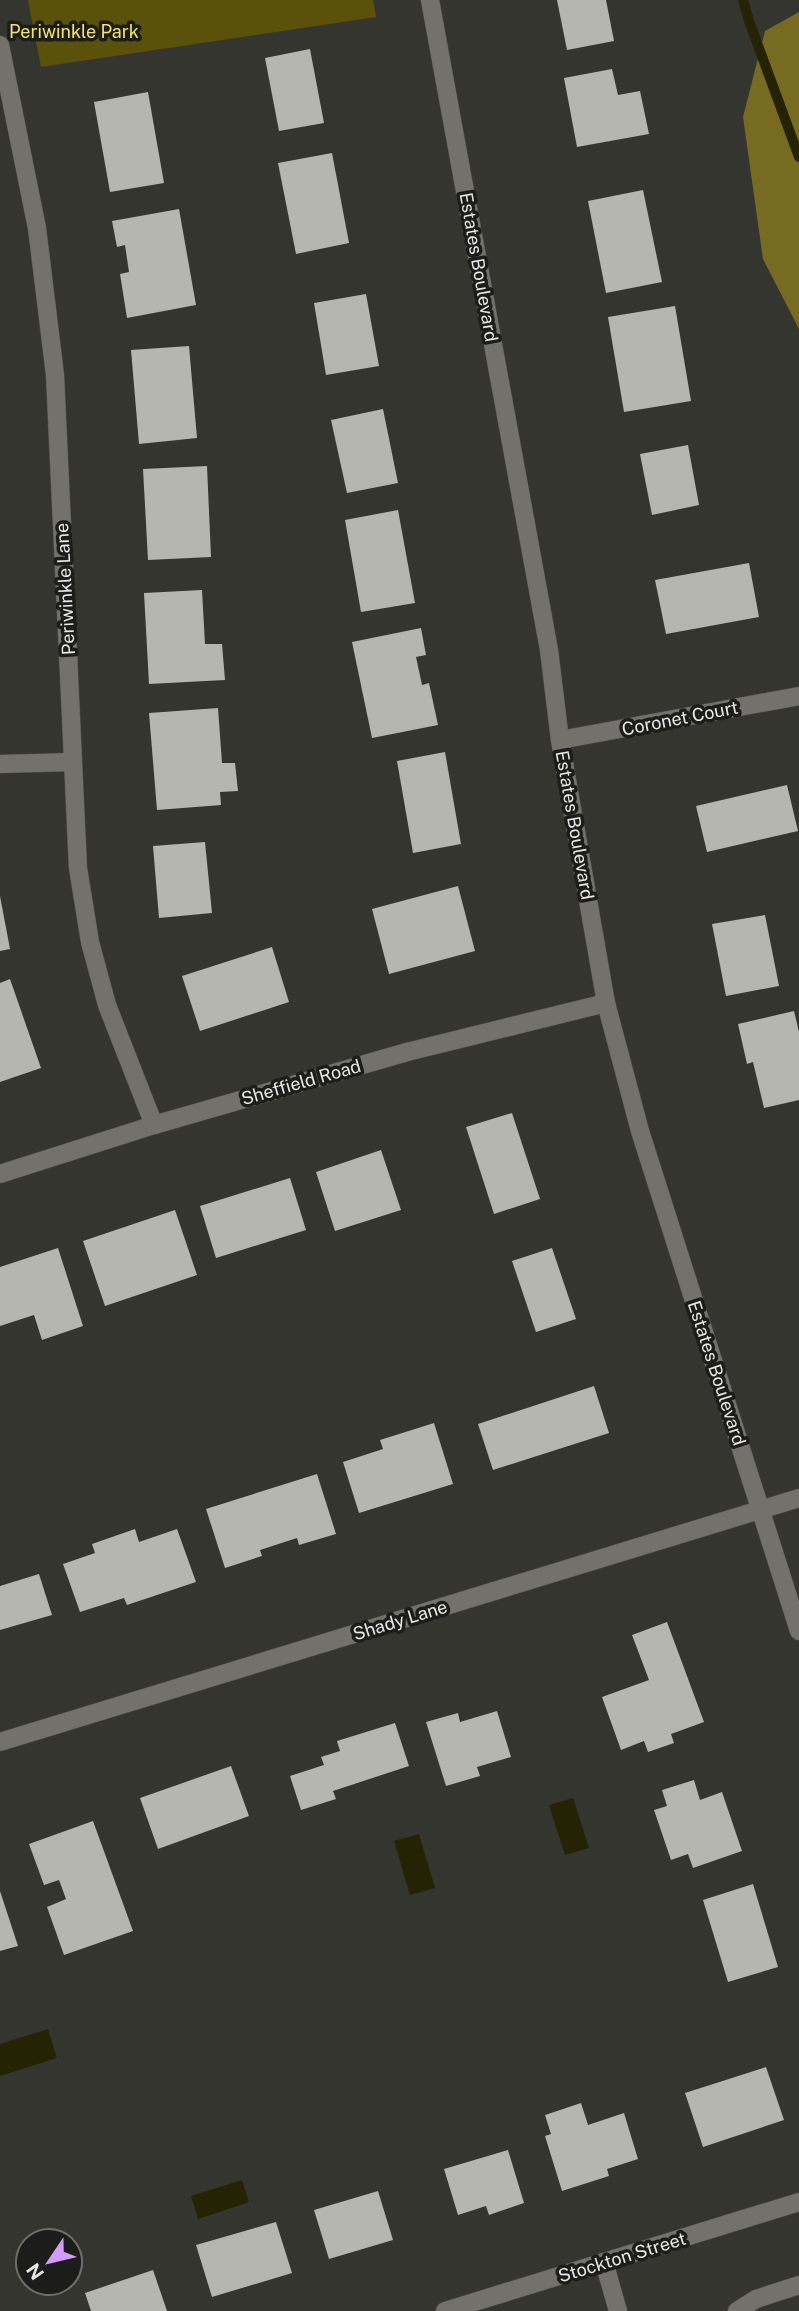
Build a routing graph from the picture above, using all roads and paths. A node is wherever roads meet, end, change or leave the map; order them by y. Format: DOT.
graph roads {
  1 [pos="430,0"];
  2 [pos="0,45"];
  3 [pos="799,696"];
  4 [pos="560,740"];
  5 [pos="73,762"];
  6 [pos="0,764"];
  7 [pos="606,1003"];
  8 [pos="154,1125"];
  9 [pos="0,1174"];
  10 [pos="799,1498"];
  11 [pos="761,1510"];
  12 [pos="799,1631"];
  13 [pos="0,1742"];
  14 [pos="799,2202"];
  15 [pos="604,2262"];
  16 [pos="799,2285"];
  17 [pos="445,2311"];
  18 [pos="618,2311"];
  19 [pos="737,2311"];
  1 -- 4 [label="street, Estates Boulevard"];
  2 -- 5 [label="street, Periwinkle Lane"];
  3 -- 4 [label="street, Coronet Court"];
  4 -- 7 [label="street, Estates Boulevard"];
  5 -- 6 [label="street"];
  5 -- 8 [label="street, Periwinkle Lane"];
  7 -- 8 [label="street, Sheffield Road"];
  7 -- 11 [label="street, Estates Boulevard"];
  8 -- 9 [label="street, Sheffield Road"];
  10 -- 11 [label="street, Shady Lane"];
  11 -- 12 [label="street, Estates Boulevard"];
  11 -- 13 [label="street, Shady Lane"];
  14 -- 15 [label="street, Stockton Street"];
  15 -- 17 [label="street, Stockton Street"];
  15 -- 18 [label="street"];
  16 -- 19 [label="street"];
}
